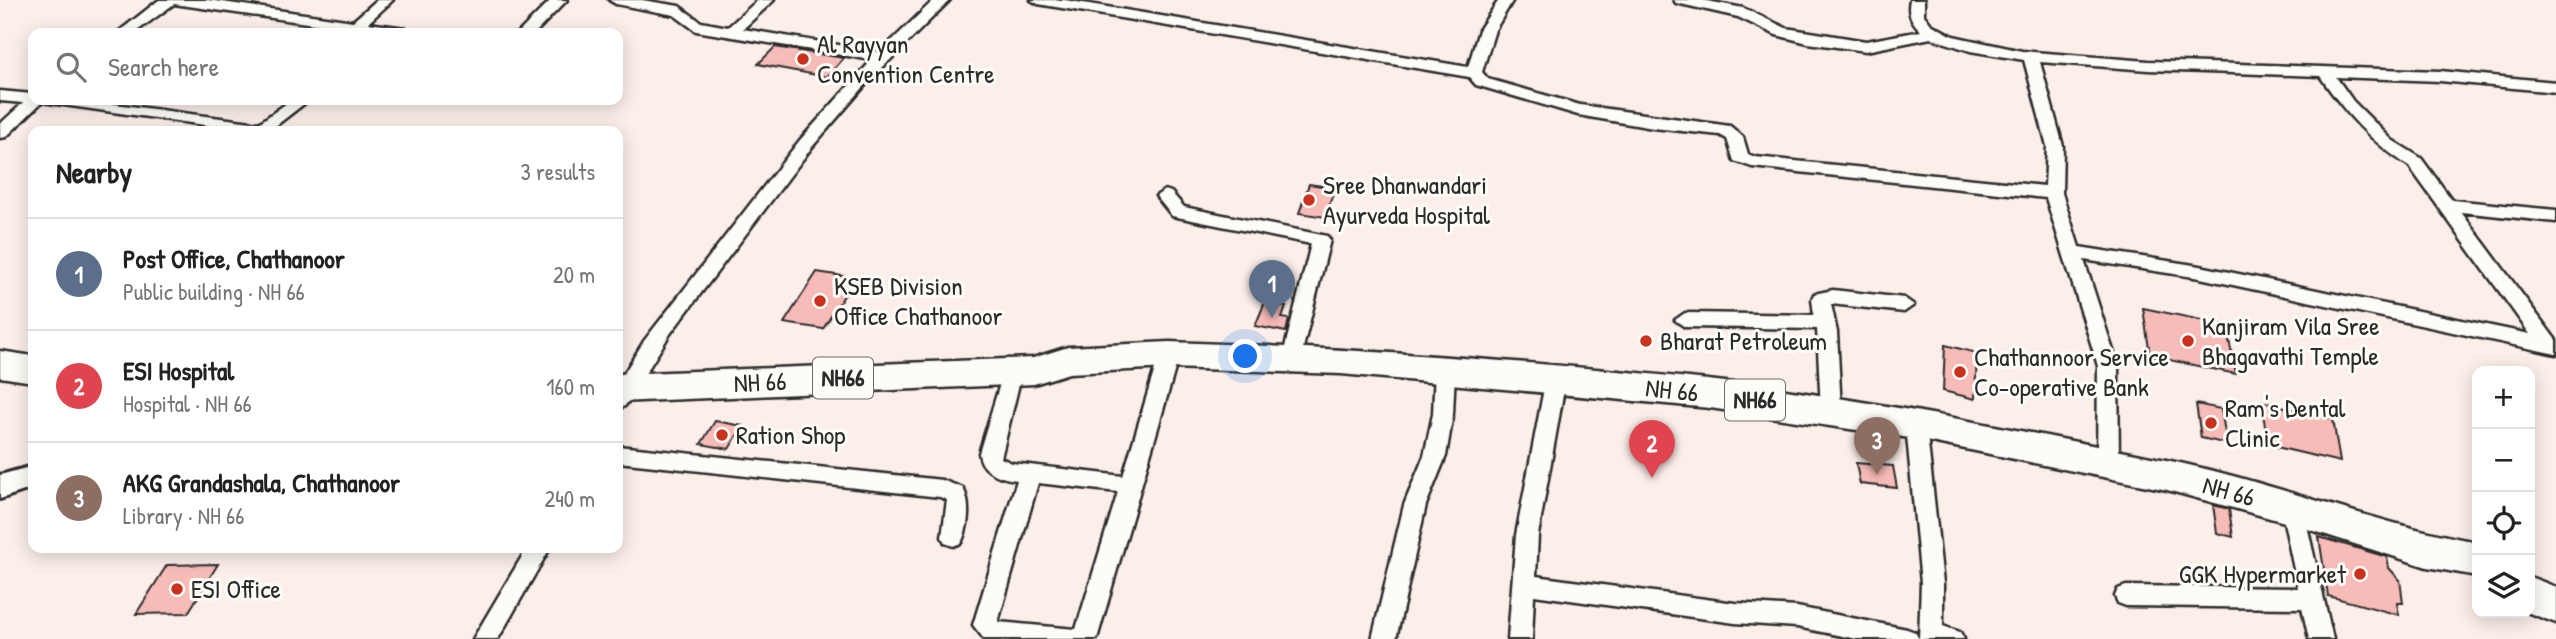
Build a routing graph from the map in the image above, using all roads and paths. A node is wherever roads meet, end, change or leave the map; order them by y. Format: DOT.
graph roads {
  1 [pos="169,0"];
  2 [pos="177,0"];
  3 [pos="386,0"];
  4 [pos="560,0"];
  5 [pos="616,0"];
  6 [pos="767,0"];
  7 [pos="943,0"];
  8 [pos="1038,0"];
  9 [pos="1506,0"];
  10 [pos="1681,0"];
  11 [pos="1917,0"];
  12 [pos="654,3"];
  13 [pos="357,25"];
  14 [pos="132,28"];
  15 [pos="375,28"];
  16 [pos="531,28"];
  17 [pos="731,32"];
  18 [pos="1934,33"];
  19 [pos="2030,55"];
  20 [pos="886,58"];
  21 [pos="1474,72"];
  22 [pos="2325,72"];
  23 [pos="2556,87"];
  24 [pos="0,96"];
  25 [pos="28,98"];
  26 [pos="29,105"];
  27 [pos="85,105"];
  28 [pos="295,105"];
  29 [pos="237,126"];
  30 [pos="263,126"];
  31 [pos="0,133"];
  32 [pos="2053,193"];
  33 [pos="1165,196"];
  34 [pos="2445,205"];
  35 [pos="2556,216"];
  36 [pos="2071,252"];
  37 [pos="1903,306"];
  38 [pos="1685,320"];
  39 [pos="1825,322"];
  40 [pos="0,346"];
  41 [pos="2552,346"];
  42 [pos="28,350"];
  43 [pos="1169,355"];
  44 [pos="1292,359"];
  45 [pos="1068,360"];
  46 [pos="0,364"];
  47 [pos="28,368"];
  48 [pos="1445,370"];
  49 [pos="1012,372"];
  50 [pos="1556,378"];
  51 [pos="623,383"];
  52 [pos="623,384"];
  53 [pos="623,384"];
  54 [pos="1831,411"];
  55 [pos="1916,425"];
  56 [pos="623,455"];
  57 [pos="2108,463"];
  58 [pos="1030,473"];
  59 [pos="28,479"];
  60 [pos="1129,485"];
  61 [pos="0,487"];
  62 [pos="2292,508"];
  63 [pos="953,537"];
  64 [pos="2427,550"];
  65 [pos="536,553"];
  66 [pos="2472,558"];
  67 [pos="2472,572"];
  68 [pos="2535,581"];
  69 [pos="1524,584"];
  70 [pos="2556,588"];
  71 [pos="2126,596"];
  72 [pos="2535,597"];
  73 [pos="2312,598"];
  74 [pos="2556,605"];
  75 [pos="1938,637"];
  76 [pos="485,639"];
  77 [pos="1076,639"];
  78 [pos="1085,639"];
  79 [pos="1384,639"];
  80 [pos="1520,639"];
  81 [pos="1907,639"];
  82 [pos="2321,639"];
  1 -- 14 [label="street"];
  2 -- 13 [label="street"];
  3 -- 13 [label="street"];
  4 -- 16 [label="street"];
  5 -- 12 [label="street"];
  6 -- 17 [label="street"];
  7 -- 20 [label="street"];
  8 -- 21 [label="street"];
  9 -- 21 [label="street"];
  10 -- 18 [label="street"];
  11 -- 18 [label="street"];
  12 -- 17 [label="street"];
  13 -- 15 [label="street"];
  17 -- 20 [label="street"];
  18 -- 19 [label="street"];
  19 -- 22 [label="street"];
  19 -- 32 [label="street"];
  20 -- 51 [label="street"];
  21 -- 32 [label="street"];
  22 -- 23 [label="street"];
  22 -- 34 [label="street"];
  24 -- 25 [label="street"];
  26 -- 31 [label="street"];
  27 -- 29 [label="street"];
  28 -- 30 [label="street"];
  32 -- 36 [label="street"];
  33 -- 44 [label="street"];
  34 -- 35 [label="street"];
  34 -- 41 [label="street"];
  36 -- 41 [label="street"];
  36 -- 57 [label="street"];
  37 -- 39 [label="street"];
  38 -- 39 [label="street"];
  39 -- 54 [label="street"];
  40 -- 42 [label="highway"];
  43 -- 44 [label="highway, NH 66 / NH66"];
  43 -- 45 [label="highway, NH 66 / NH66"];
  43 -- 60 [label="street"];
  44 -- 48 [label="highway, NH 66 / NH66"];
  45 -- 49 [label="highway, NH 66 / NH66"];
  45 -- 52 [label="highway, NH 66 / NH66"];
  46 -- 47 [label="highway"];
  48 -- 50 [label="highway, NH 66 / NH66"];
  48 -- 79 [label="street"];
  49 -- 53 [label="highway, NH 66 / NH66"];
  49 -- 58 [label="street"];
  50 -- 54 [label="highway, NH 66 / NH66"];
  50 -- 69 [label="street"];
  54 -- 55 [label="highway, NH 66 / NH66"];
  55 -- 57 [label="highway, NH 66 / NH66"];
  55 -- 75 [label="street"];
  56 -- 63 [label="street"];
  57 -- 62 [label="highway, NH 66 / NH66"];
  58 -- 60 [label="street"];
  58 -- 77 [label="street"];
  59 -- 61 [label="main road"];
  60 -- 78 [label="street"];
  62 -- 64 [label="highway, NH 66 / NH66"];
  62 -- 73 [label="street"];
  64 -- 66 [label="highway, NH 66 / NH66"];
  64 -- 67 [label="highway, NH 66 / NH66"];
  65 -- 76 [label="street"];
  68 -- 70 [label="highway"];
  69 -- 80 [label="street"];
  69 -- 81 [label="street"];
  71 -- 73 [label="street"];
  72 -- 74 [label="highway"];
  73 -- 82 [label="street"];
}
